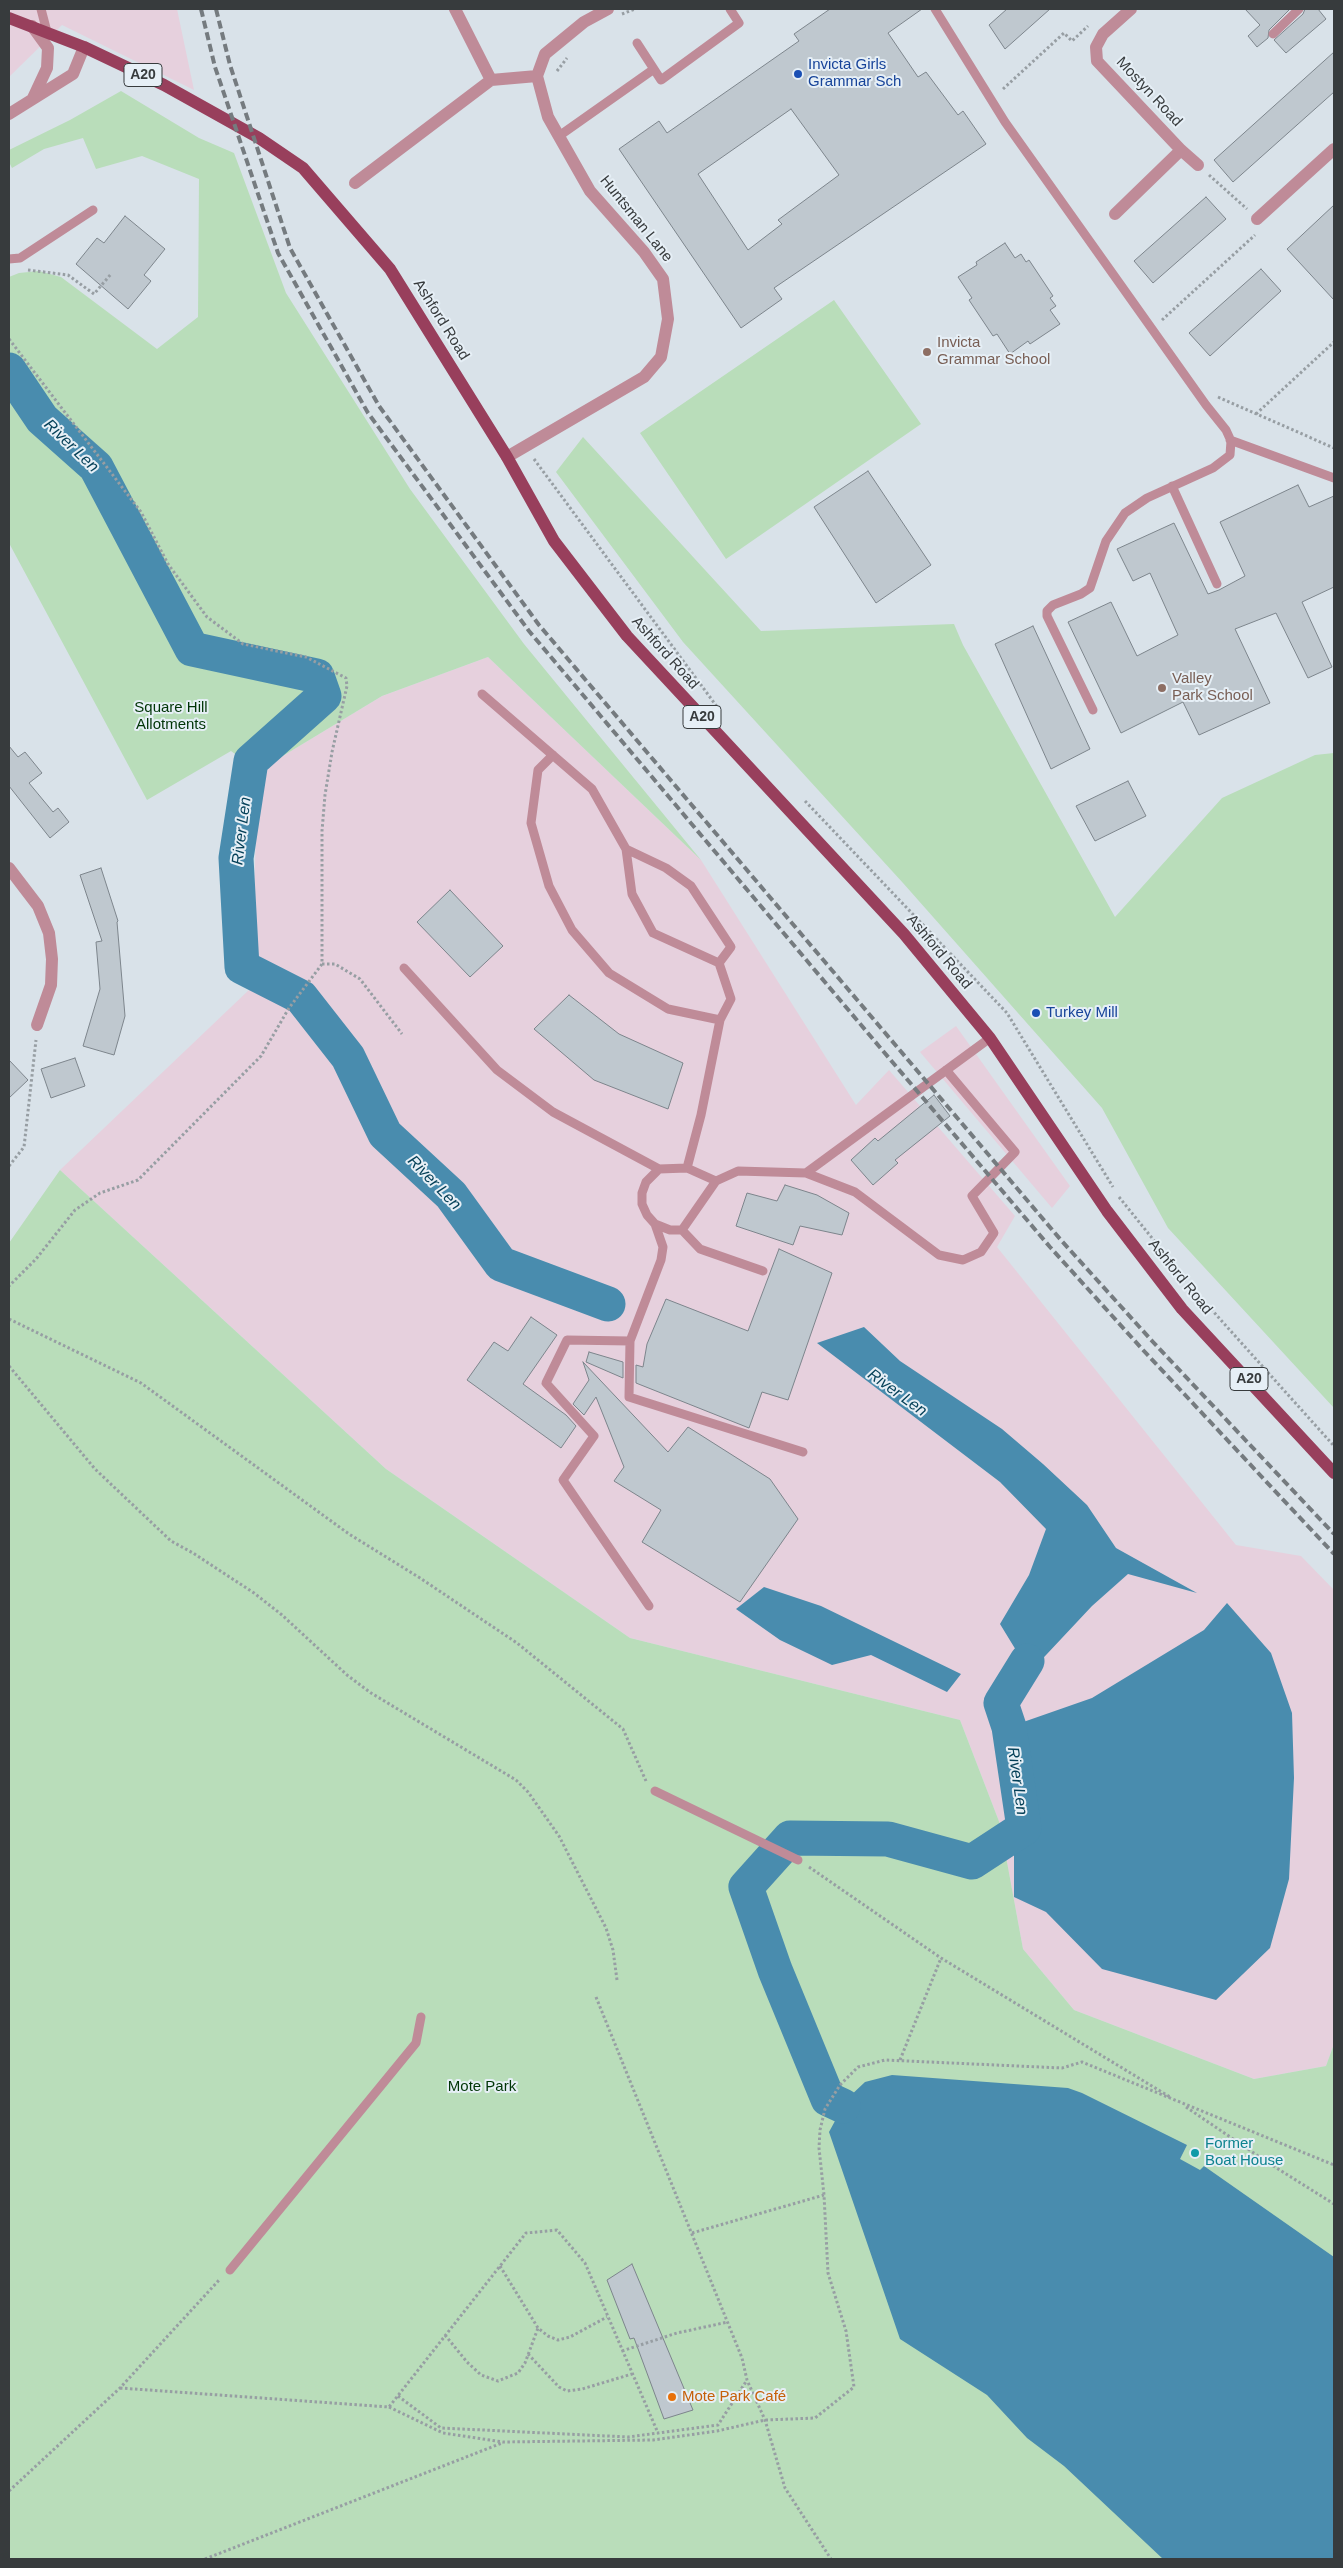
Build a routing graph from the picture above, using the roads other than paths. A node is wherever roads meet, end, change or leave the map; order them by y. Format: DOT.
graph roads {
  1 [pos="41,9"];
  2 [pos="455,9"];
  3 [pos="608,9"];
  4 [pos="730,9"];
  5 [pos="935,9"];
  6 [pos="1131,9"];
  7 [pos="1299,9"];
  8 [pos="9,18"];
  9 [pos="32,26"];
  10 [pos="47,32"];
  11 [pos="1273,34"];
  12 [pos="637,43"];
  13 [pos="84,47"];
  14 [pos="654,69"];
  15 [pos="537,76"];
  16 [pos="491,80"];
  17 [pos="32,98"];
  18 [pos="9,114"];
  19 [pos="558,136"];
  20 [pos="1334,149"];
  21 [pos="1181,150"];
  22 [pos="1198,165"];
  23 [pos="355,183"];
  24 [pos="93,210"];
  25 [pos="1115,214"];
  26 [pos="1258,219"];
  27 [pos="9,259"];
  28 [pos="1230,440"];
  29 [pos="507,457"];
  30 [pos="1334,478"];
  31 [pos="1172,486"];
  32 [pos="1217,584"];
  33 [pos="482,694"];
  34 [pos="1093,710"];
  35 [pos="553,755"];
  36 [pos="626,848"];
  37 [pos="9,868"];
  38 [pos="719,963"];
  39 [pos="404,968"];
  40 [pos="720,1020"];
  41 [pos="37,1025"];
  42 [pos="990,1038"];
  43 [pos="946,1070"];
  44 [pos="688,1168"];
  45 [pos="659,1169"];
  46 [pos="806,1173"];
  47 [pos="716,1181"];
  48 [pos="655,1224"];
  49 [pos="682,1230"];
  50 [pos="763,1270"];
  51 [pos="630,1341"];
  52 [pos="802,1452"];
  53 [pos="1334,1473"];
  54 [pos="649,1606"];
  55 [pos="653,1791"];
  56 [pos="798,1860"];
  57 [pos="421,2017"];
  58 [pos="230,2270"];
  1 -- 10 [label="lane"];
  2 -- 16 [label="street"];
  3 -- 15 [label="street"];
  4 -- 14 [label="lane"];
  5 -- 28 [label="lane"];
  6 -- 21 [label="street, Mostyn Road"];
  7 -- 11 [label="lane"];
  8 -- 9 [label="main road, Ashford Road / A20"];
  9 -- 10 [label="main road, Ashford Road / A20"];
  9 -- 17 [label="street"];
  10 -- 13 [label="main road, Ashford Road / A20"];
  12 -- 14 [label="lane"];
  13 -- 17 [label="street"];
  13 -- 29 [label="main road, Ashford Road / A20"];
  14 -- 19 [label="lane"];
  15 -- 16 [label="street"];
  15 -- 19 [label="street, Huntsman Lane"];
  16 -- 23 [label="street"];
  17 -- 18 [label="street"];
  19 -- 29 [label="street, Huntsman Lane"];
  20 -- 26 [label="street"];
  21 -- 22 [label="street, Mostyn Road"];
  21 -- 25 [label="street, Mostyn Road"];
  24 -- 27 [label="lane"];
  28 -- 30 [label="lane"];
  28 -- 31 [label="lane"];
  29 -- 42 [label="main road, Ashford Road / A20"];
  31 -- 32 [label="lane"];
  31 -- 34 [label="lane"];
  33 -- 35 [label="lane"];
  35 -- 36 [label="lane"];
  35 -- 40 [label="lane"];
  36 -- 38 [label="lane"];
  36 -- 38 [label="lane"];
  37 -- 41 [label="street"];
  38 -- 40 [label="lane"];
  39 -- 45 [label="lane"];
  40 -- 44 [label="lane"];
  42 -- 43 [label="lane"];
  42 -- 53 [label="main road, Ashford Road / A20"];
  43 -- 46 [label="lane"];
  43 -- 46 [label="lane"];
  44 -- 45 [label="lane"];
  44 -- 47 [label="lane"];
  45 -- 48 [label="lane"];
  46 -- 47 [label="lane"];
  47 -- 49 [label="lane"];
  48 -- 49 [label="lane"];
  48 -- 51 [label="lane"];
  49 -- 50 [label="lane"];
  51 -- 52 [label="lane"];
  51 -- 54 [label="lane"];
  55 -- 56 [label="lane"];
  57 -- 58 [label="lane"];
}
